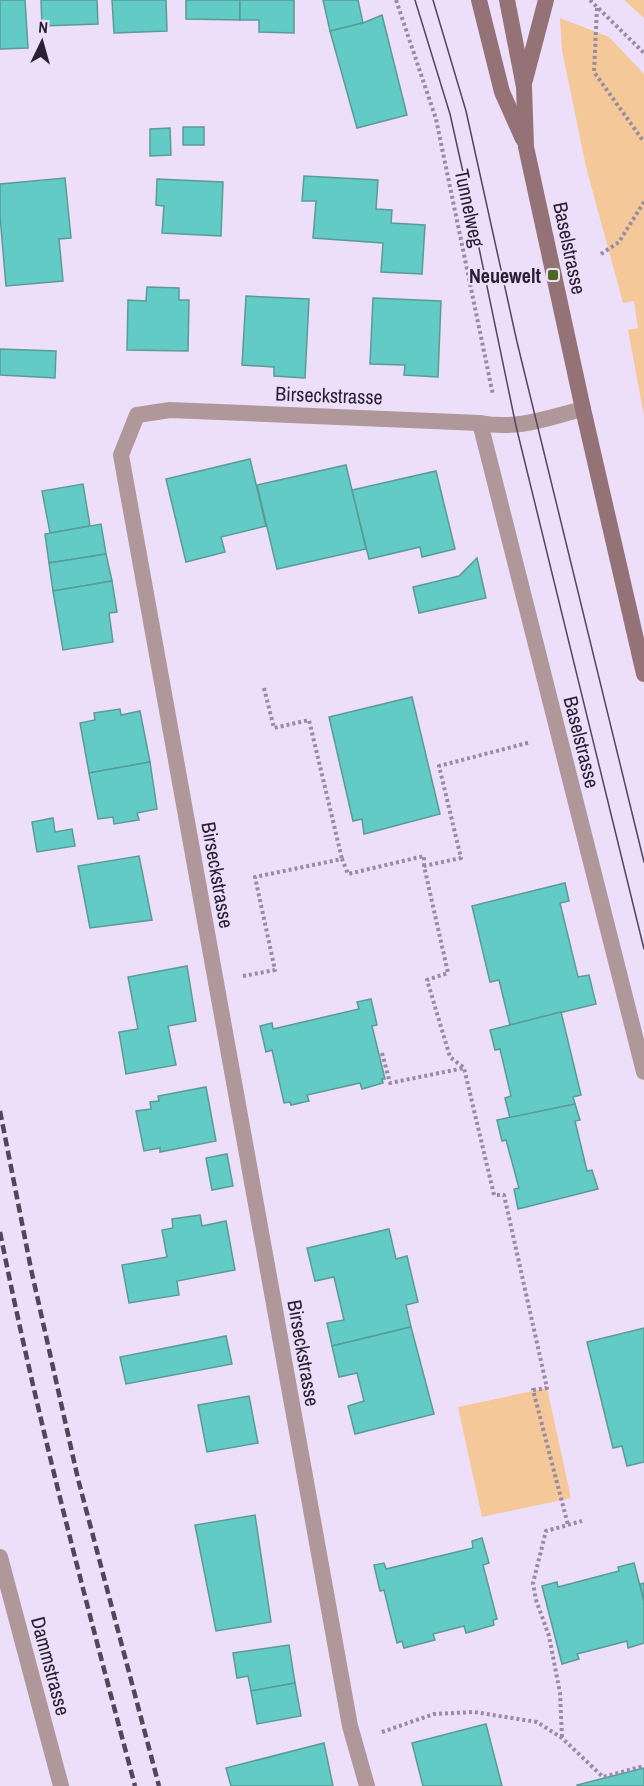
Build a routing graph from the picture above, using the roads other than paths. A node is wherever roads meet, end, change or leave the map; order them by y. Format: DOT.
graph roads {
  1 [pos="479,0"];
  2 [pos="507,0"];
  3 [pos="546,0"];
  4 [pos="524,87"];
  5 [pos="526,147"];
  6 [pos="583,409"];
  7 [pos="480,423"];
  8 [pos="644,674"];
  9 [pos="644,1072"];
  10 [pos="0,1557"];
  11 [pos="61,1786"];
  12 [pos="367,1786"];
  1 -- 5 [label="main road, Baselstrasse"];
  2 -- 4 [label="main road, Baselstrasse"];
  3 -- 4 [label="main road"];
  4 -- 5 [label="main road, Baselstrasse"];
  5 -- 6 [label="main road, Baselstrasse"];
  6 -- 7 [label="street, Birseckstrasse"];
  6 -- 8 [label="main road, Baselstrasse"];
  7 -- 9 [label="street, Baselstrasse"];
  7 -- 12 [label="street, Birseckstrasse"];
  10 -- 11 [label="street, Dammstrasse"];
}
